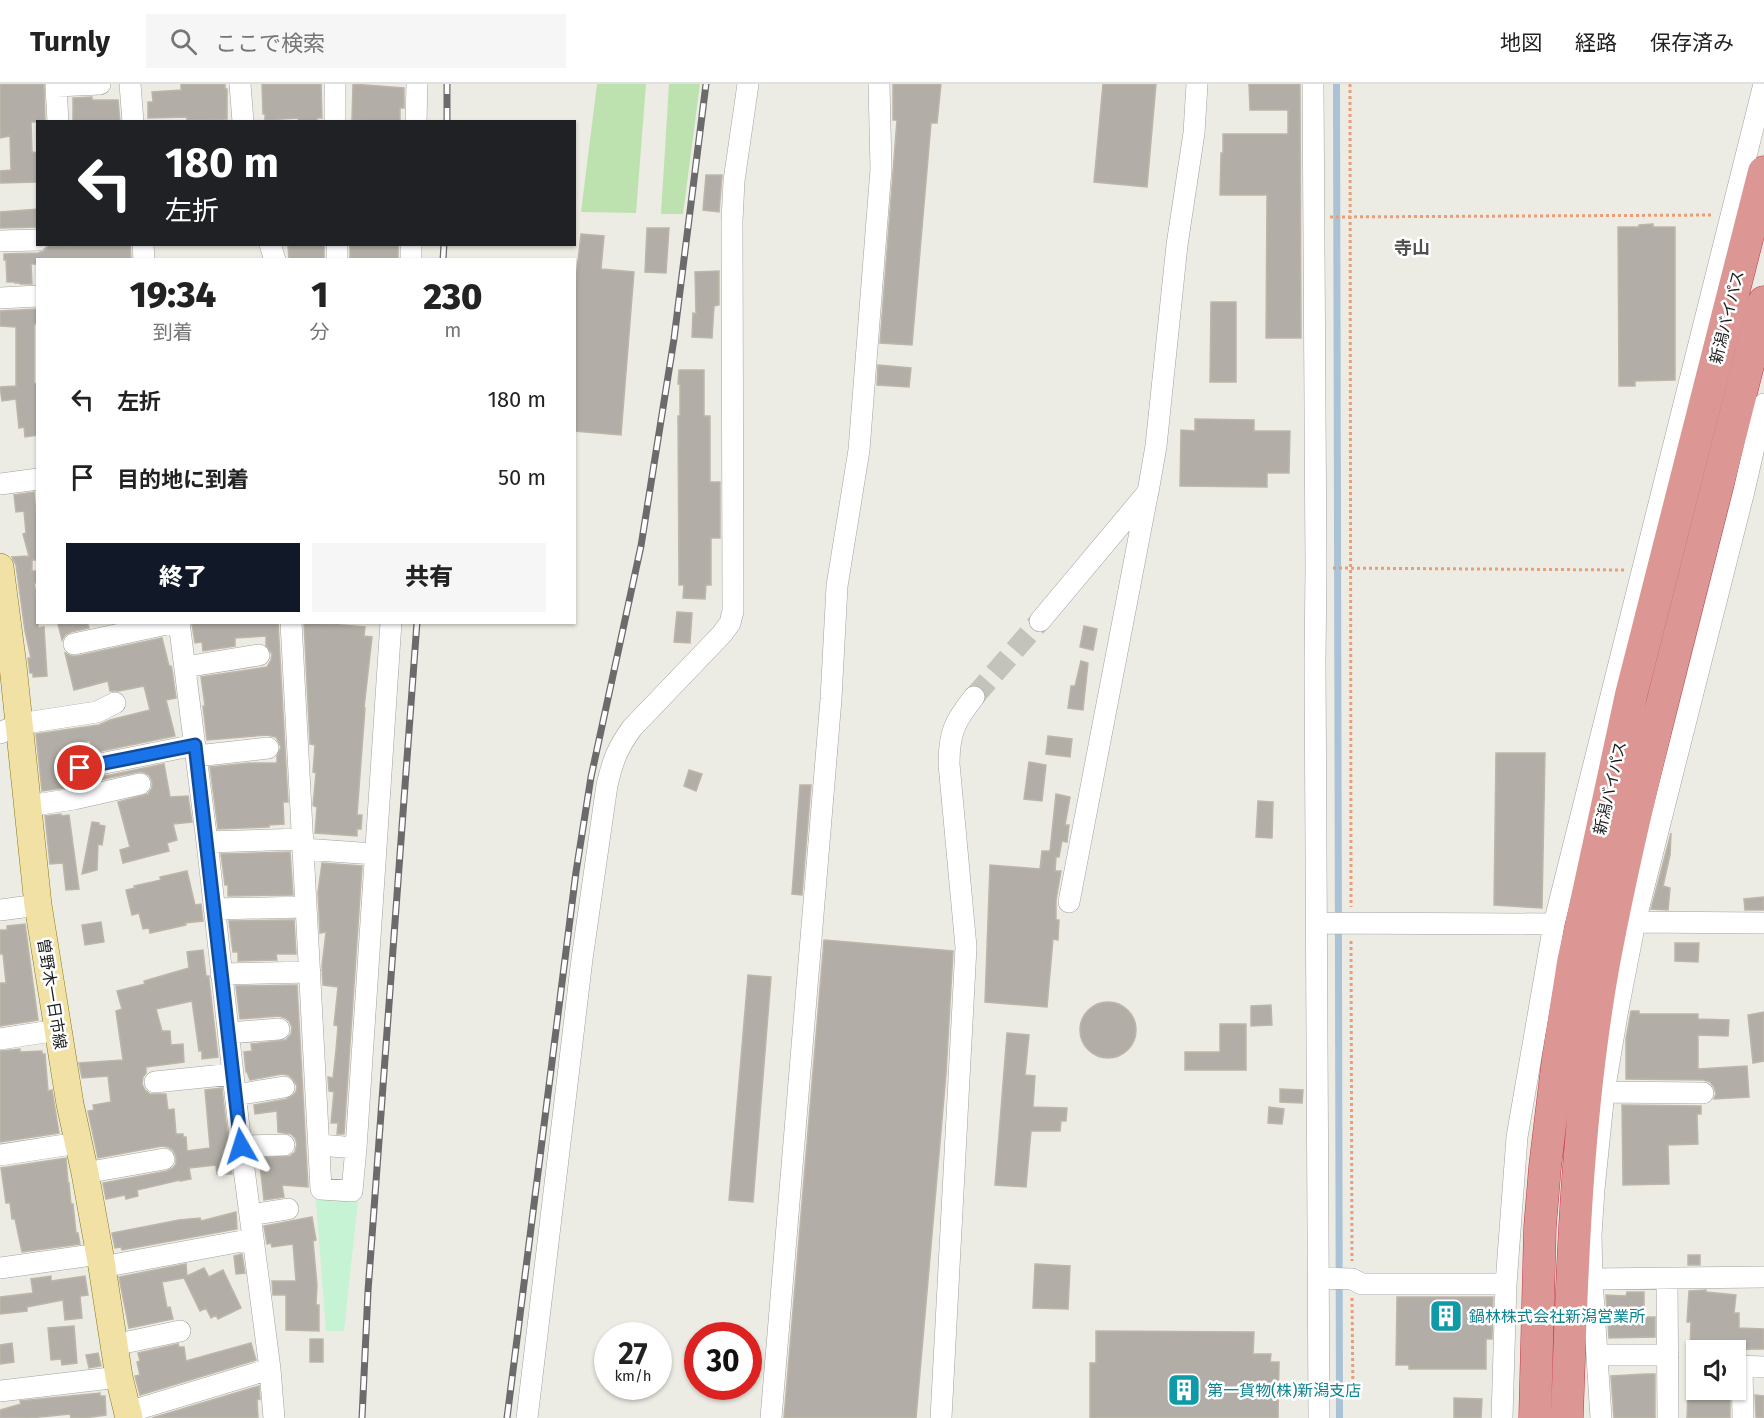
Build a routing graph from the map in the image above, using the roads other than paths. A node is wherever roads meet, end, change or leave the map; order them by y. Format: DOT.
graph roads {
  1 [pos="100,84"];
  2 [pos="130,84"];
  3 [pos="240,84"];
  4 [pos="335,84"];
  5 [pos="417,84"];
  6 [pos="879,84"];
  7 [pos="1197,84"];
  8 [pos="1313,84"];
  9 [pos="1764,84"];
  10 [pos="748,93"];
  11 [pos="58,120"];
  12 [pos="133,120"];
  13 [pos="243,120"];
  14 [pos="335,120"];
  15 [pos="416,120"];
  16 [pos="1764,172"];
  17 [pos="36,240"];
  18 [pos="0,241"];
  19 [pos="36,296"];
  20 [pos="0,298"];
  21 [pos="1764,302"];
  22 [pos="1764,404"];
  23 [pos="36,479"];
  24 [pos="0,484"];
  25 [pos="1148,492"];
  26 [pos="0,567"];
  27 [pos="1040,621"];
  28 [pos="169,624"];
  29 [pos="178,624"];
  30 [pos="291,624"];
  31 [pos="391,624"];
  32 [pos="74,644"];
  33 [pos="259,655"];
  34 [pos="6,666"];
  35 [pos="185,667"];
  36 [pos="974,697"];
  37 [pos="115,703"];
  38 [pos="9,728"];
  39 [pos="268,748"];
  40 [pos="196,750"];
  41 [pos="140,784"];
  42 [pos="74,799"];
  43 [pos="28,806"];
  44 [pos="207,842"];
  45 [pos="303,844"];
  46 [pos="375,854"];
  47 [pos="1069,902"];
  48 [pos="38,904"];
  49 [pos="306,907"];
  50 [pos="214,909"];
  51 [pos="0,910"];
  52 [pos="1635,922"];
  53 [pos="1317,923"];
  54 [pos="1764,923"];
  55 [pos="1554,924"];
  56 [pos="310,972"];
  57 [pos="221,974"];
  58 [pos="279,1029"];
  59 [pos="58,1030"];
  60 [pos="229,1034"];
  61 [pos="0,1039"];
  62 [pos="155,1083"];
  63 [pos="234,1084"];
  64 [pos="284,1087"];
  65 [pos="1604,1092"];
  66 [pos="1703,1093"];
  67 [pos="78,1143"];
  68 [pos="284,1145"];
  69 [pos="318,1145"];
  70 [pos="241,1146"];
  71 [pos="356,1148"];
  72 [pos="0,1155"];
  73 [pos="164,1159"];
  74 [pos="85,1173"];
  75 [pos="288,1209"];
  76 [pos="249,1215"];
  77 [pos="1540,1227"];
  78 [pos="253,1239"];
  79 [pos="100,1261"];
  80 [pos="0,1268"];
  81 [pos="1582,1277"];
  82 [pos="1764,1277"];
  83 [pos="1318,1278"];
  84 [pos="1667,1279"];
  85 [pos="1506,1284"];
  86 [pos="180,1331"];
  87 [pos="114,1345"];
  88 [pos="1597,1355"];
  89 [pos="1668,1356"];
  90 [pos="1746,1366"];
  91 [pos="1764,1367"];
  92 [pos="270,1369"];
  93 [pos="119,1377"];
  94 [pos="0,1391"];
  95 [pos="1742,1400"];
  96 [pos="128,1415"];
  97 [pos="1743,1417"];
  98 [pos="274,1418"];
  99 [pos="527,1418"];
  100 [pos="771,1418"];
  101 [pos="940,1418"];
  102 [pos="1319,1418"];
  103 [pos="1502,1418"];
  104 [pos="1515,1418"];
  105 [pos="1535,1418"];
  106 [pos="1567,1418"];
  107 [pos="1582,1418"];
  108 [pos="1601,1418"];
  109 [pos="1668,1418"];
  1 -- 11 [label="street"];
  2 -- 12 [label="street"];
  3 -- 13 [label="street"];
  4 -- 14 [label="street"];
  5 -- 15 [label="street"];
  6 -- 100 [label="street"];
  7 -- 25 [label="street"];
  8 -- 53 [label="street"];
  9 -- 55 [label="street"];
  10 -- 99 [label="street"];
  16 -- 77 [label="highway, 新潟バイパス"];
  17 -- 18 [label="street"];
  19 -- 20 [label="street"];
  21 -- 81 [label="highway, 新潟バイパス"];
  22 -- 52 [label="street"];
  23 -- 24 [label="street"];
  25 -- 27 [label="street"];
  25 -- 47 [label="street"];
  26 -- 34 [label="main road, 曽野木一日市線"];
  28 -- 32 [label="street"];
  29 -- 35 [label="street"];
  30 -- 45 [label="street"];
  31 -- 46 [label="street"];
  33 -- 35 [label="street"];
  34 -- 38 [label="main road, 曽野木一日市線"];
  35 -- 40 [label="street"];
  36 -- 101 [label="street"];
  37 -- 38 [label="street"];
  38 -- 43 [label="main road, 曽野木一日市線"];
  39 -- 40 [label="street"];
  40 -- 42 [label="street"];
  40 -- 44 [label="street"];
  41 -- 42 [label="street"];
  42 -- 43 [label="street"];
  43 -- 48 [label="main road, 曽野木一日市線"];
  44 -- 45 [label="street"];
  44 -- 50 [label="street"];
  45 -- 46 [label="street"];
  45 -- 49 [label="street"];
  46 -- 71 [label="street"];
  48 -- 51 [label="street"];
  48 -- 59 [label="main road, 曽野木一日市線"];
  49 -- 50 [label="street"];
  49 -- 56 [label="street"];
  50 -- 57 [label="street"];
  52 -- 54 [label="street"];
  52 -- 65 [label="street"];
  53 -- 55 [label="street"];
  53 -- 83 [label="street"];
  55 -- 85 [label="street"];
  56 -- 57 [label="street"];
  56 -- 69 [label="street"];
  57 -- 60 [label="street"];
  58 -- 60 [label="street"];
  59 -- 61 [label="street"];
  59 -- 67 [label="main road, 曽野木一日市線"];
  60 -- 63 [label="street"];
  62 -- 63 [label="street"];
  63 -- 64 [label="street"];
  63 -- 70 [label="street"];
  65 -- 66 [label="street"];
  65 -- 81 [label="street"];
  67 -- 72 [label="street"];
  67 -- 74 [label="main road, 曽野木一日市線"];
  68 -- 70 [label="street"];
  69 -- 71 [label="street"];
  69 -- 71 [label="street"];
  70 -- 76 [label="street"];
  73 -- 74 [label="street"];
  74 -- 79 [label="main road, 曽野木一日市線"];
  75 -- 76 [label="street"];
  76 -- 78 [label="street"];
  77 -- 104 [label="highway"];
  77 -- 105 [label="highway, 新潟バイパス"];
  78 -- 79 [label="street"];
  78 -- 92 [label="street"];
  79 -- 80 [label="street"];
  79 -- 87 [label="main road, 曽野木一日市線"];
  81 -- 84 [label="street"];
  81 -- 88 [label="street"];
  81 -- 106 [label="highway, 新潟バイパス"];
  81 -- 107 [label="highway"];
  82 -- 84 [label="street"];
  83 -- 85 [label="street"];
  83 -- 102 [label="street"];
  84 -- 89 [label="street"];
  85 -- 103 [label="street"];
  86 -- 87 [label="street"];
  87 -- 93 [label="main road, 曽野木一日市線"];
  88 -- 89 [label="street"];
  88 -- 108 [label="street"];
  89 -- 109 [label="street"];
  90 -- 91 [label="street"];
  92 -- 96 [label="street"];
  92 -- 98 [label="street"];
  93 -- 94 [label="street"];
  93 -- 96 [label="main road, 曽野木一日市線"];
  95 -- 97 [label="street"];
}
